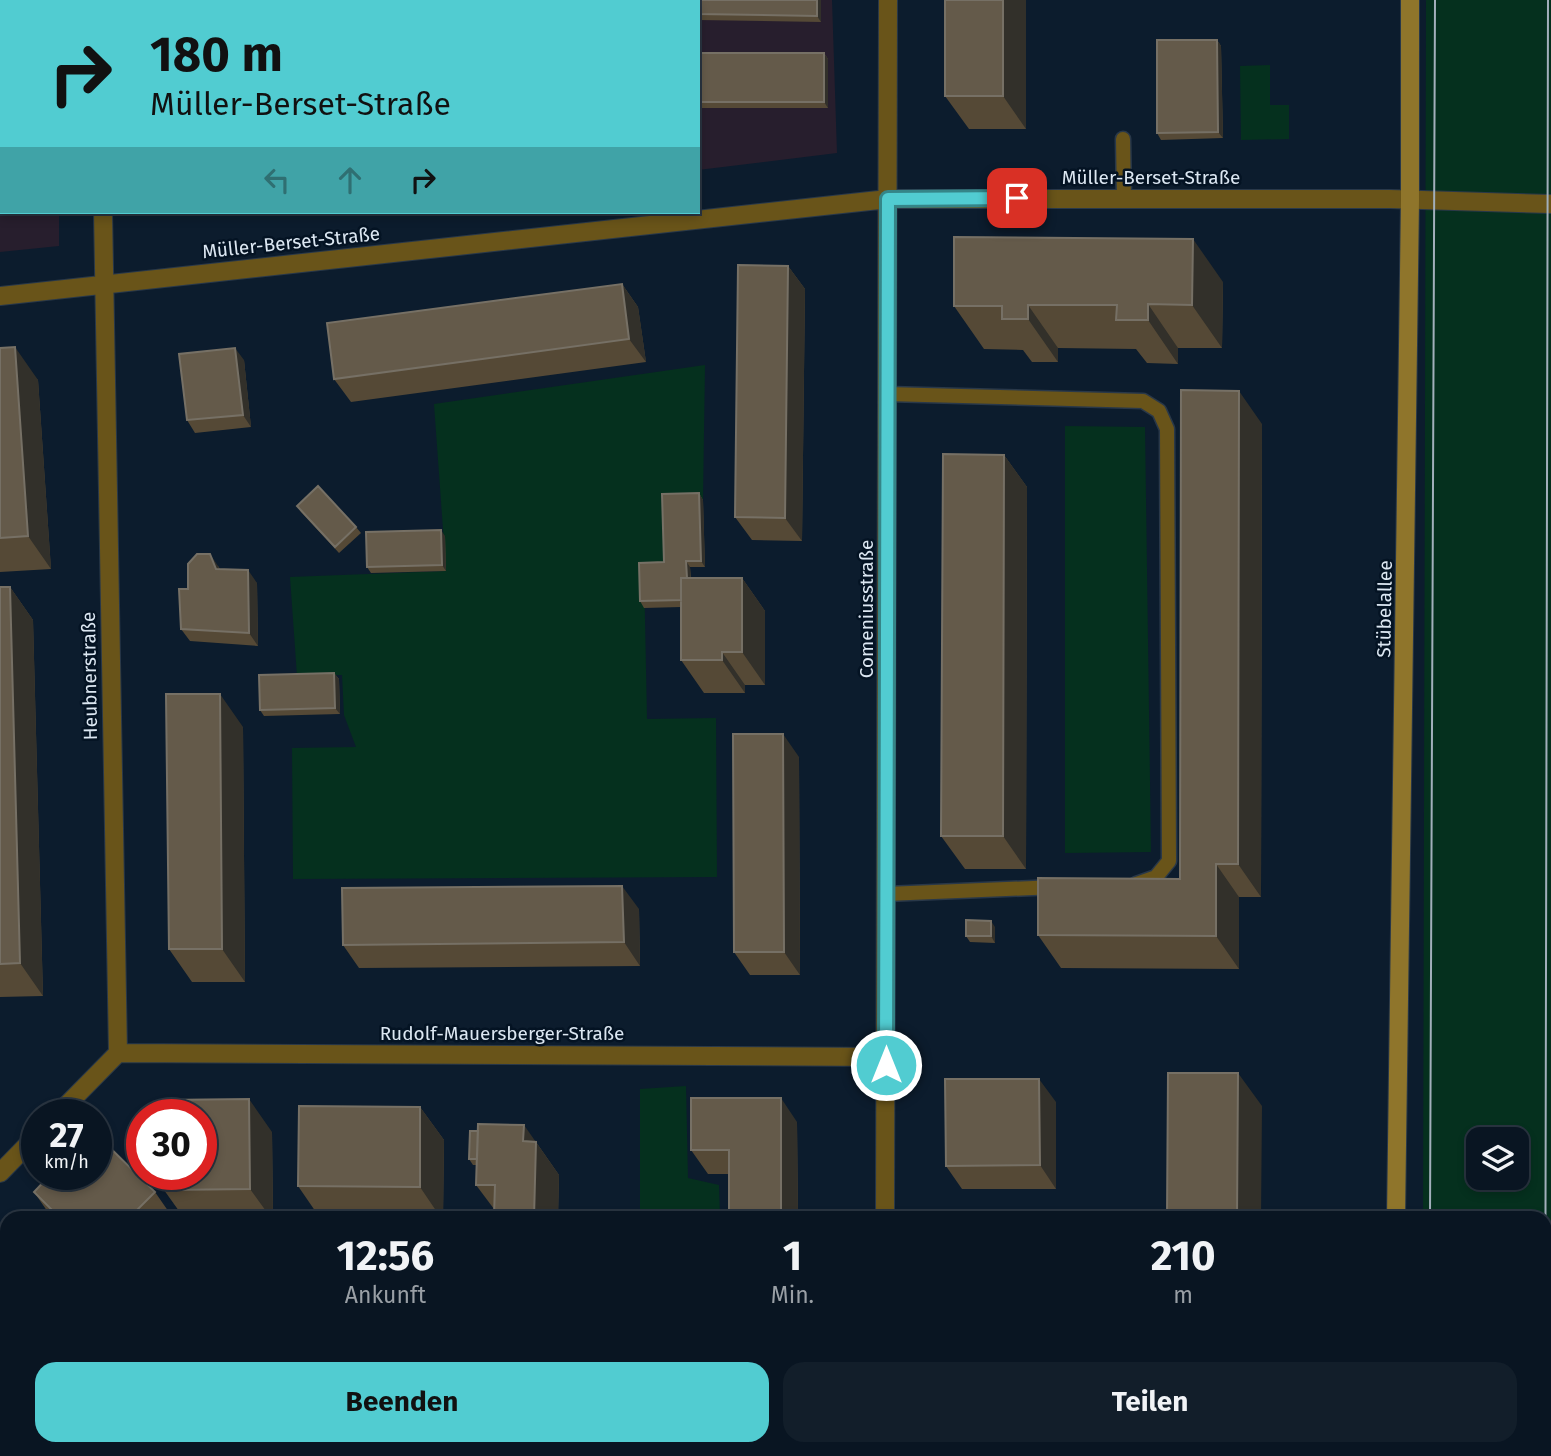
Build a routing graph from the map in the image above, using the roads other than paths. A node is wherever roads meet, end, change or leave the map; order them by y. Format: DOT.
graph roads {
  1 [pos="888,0"];
  2 [pos="1410,0"];
  3 [pos="1123,139"];
  4 [pos="1124,198"];
  5 [pos="888,199"];
  6 [pos="1410,200"];
  7 [pos="1551,204"];
  8 [pos="103,214"];
  9 [pos="102,284"];
  10 [pos="0,296"];
  11 [pos="887,394"];
  12 [pos="1115,885"];
  13 [pos="1074,887"];
  14 [pos="886,894"];
  15 [pos="118,1053"];
  16 [pos="886,1057"];
  17 [pos="73,1099"];
  18 [pos="21,1151"];
  19 [pos="0,1173"];
  20 [pos="885,1211"];
  21 [pos="1396,1211"];
  1 -- 5 [label="street, Comeniusstraße"];
  2 -- 6 [label="main road, Stübelallee"];
  3 -- 4 [label="lane"];
  4 -- 5 [label="street, Müller-Berset-Straße"];
  4 -- 6 [label="street, Müller-Berset-Straße"];
  5 -- 9 [label="street, Müller-Berset-Straße"];
  5 -- 11 [label="street, Comeniusstraße"];
  6 -- 7 [label="street, Müller-Berset-Straße"];
  6 -- 21 [label="main road, Stübelallee"];
  8 -- 9 [label="street, Heubnerstraße"];
  9 -- 10 [label="street, Müller-Berset-Straße"];
  9 -- 15 [label="street, Heubnerstraße"];
  11 -- 12 [label="lane"];
  11 -- 14 [label="street, Comeniusstraße"];
  13 -- 14 [label="lane"];
  14 -- 16 [label="street, Comeniusstraße"];
  15 -- 16 [label="street, Rudolf-Mauersberger-Straße"];
  15 -- 17 [label="street"];
  16 -- 20 [label="street, Comeniusstraße"];
  18 -- 19 [label="street"];
}
